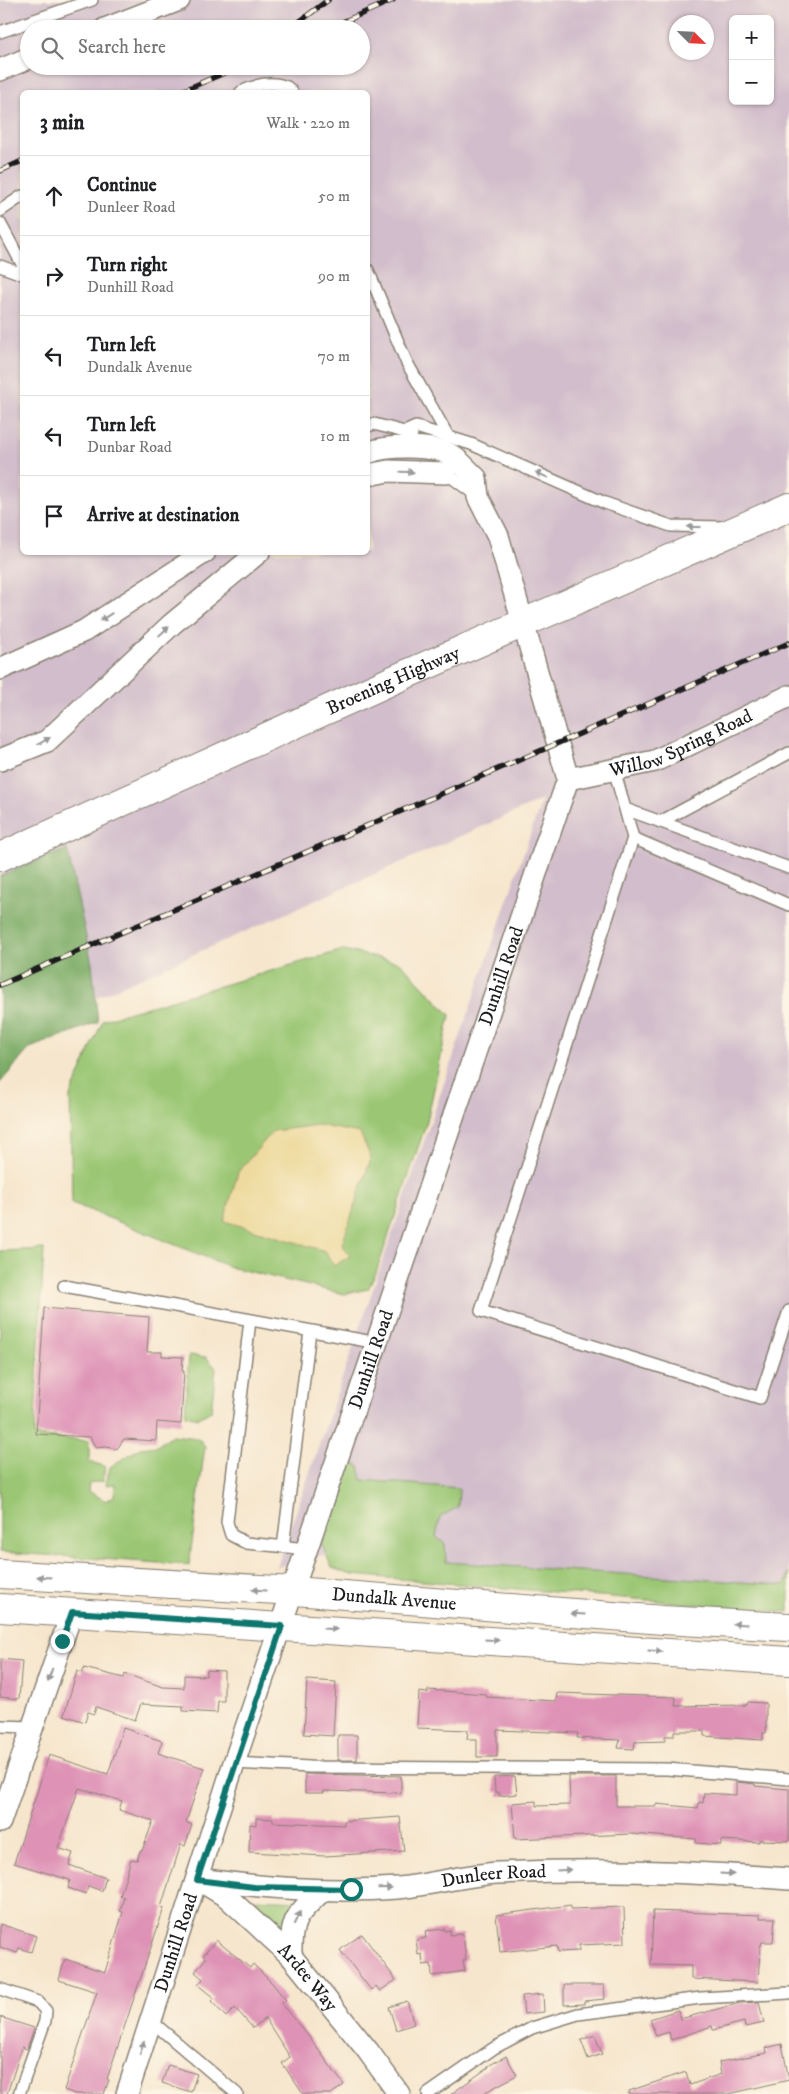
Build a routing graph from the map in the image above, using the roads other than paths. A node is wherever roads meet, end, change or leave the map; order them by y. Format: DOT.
graph roads {
  1 [pos="92,0"];
  2 [pos="179,0"];
  3 [pos="34,20"];
  4 [pos="128,20"];
  5 [pos="20,25"];
  6 [pos="0,32"];
  7 [pos="20,62"];
  8 [pos="0,70"];
  9 [pos="246,90"];
  10 [pos="290,90"];
  11 [pos="20,197"];
  12 [pos="0,211"];
  13 [pos="0,223"];
  14 [pos="20,260"];
  15 [pos="0,266"];
  16 [pos="20,273"];
  17 [pos="370,275"];
  18 [pos="370,425"];
  19 [pos="407,431"];
  20 [pos="370,451"];
  21 [pos="448,455"];
  22 [pos="370,475"];
  23 [pos="789,507"];
  24 [pos="743,527"];
  25 [pos="255,555"];
  26 [pos="189,559"];
  27 [pos="522,624"];
  28 [pos="0,669"];
  29 [pos="789,696"];
  30 [pos="789,753"];
  31 [pos="0,760"];
  32 [pos="614,770"];
  33 [pos="568,778"];
  34 [pos="625,809"];
  35 [pos="660,822"];
  36 [pos="633,838"];
  37 [pos="0,857"];
  38 [pos="789,868"];
  39 [pos="789,905"];
  40 [pos="64,1286"];
  41 [pos="789,1310"];
  42 [pos="250,1320"];
  43 [pos="310,1331"];
  44 [pos="378,1343"];
  45 [pos="283,1547"];
  46 [pos="308,1549"];
  47 [pos="0,1574"];
  48 [pos="294,1591"];
  49 [pos="0,1608"];
  50 [pos="72,1612"];
  51 [pos="282,1626"];
  52 [pos="789,1627"];
  53 [pos="789,1660"];
  54 [pos="0,1726"];
  55 [pos="31,1727"];
  56 [pos="234,1763"];
  57 [pos="789,1779"];
  58 [pos="0,1822"];
  59 [pos="789,1879"];
  60 [pos="197,1880"];
  61 [pos="323,1890"];
  62 [pos="292,1956"];
  63 [pos="0,1989"];
  64 [pos="789,1993"];
  65 [pos="150,2020"];
  66 [pos="19,2094"];
  67 [pos="127,2094"];
  68 [pos="237,2094"];
  69 [pos="399,2094"];
  70 [pos="428,2094"];
  1 -- 3 [label="lane"];
  2 -- 4 [label="street"];
  5 -- 6 [label="lane"];
  7 -- 8 [label="street"];
  9 -- 10 [label="lane"];
  11 -- 12 [label="lane"];
  13 -- 14 [label="lane"];
  15 -- 16 [label="lane"];
  17 -- 21 [label="lane"];
  18 -- 19 [label="lane"];
  19 -- 21 [label="lane"];
  19 -- 21 [label="lane"];
  20 -- 21 [label="street"];
  22 -- 21 [label="street, one-way"];
  24 -- 21 [label="lane, one-way"];
  21 -- 27 [label="street"];
  23 -- 24 [label="main road, Broening Highway"];
  24 -- 27 [label="main road, Broening Highway"];
  31 -- 25 [label="street, one-way"];
  26 -- 28 [label="street, one-way"];
  27 -- 33 [label="street"];
  27 -- 37 [label="main road, Broening Highway"];
  29 -- 32 [label="street, Willow Spring Road"];
  30 -- 35 [label="lane"];
  32 -- 33 [label="street, Willow Spring Road"];
  32 -- 34 [label="lane"];
  33 -- 44 [label="street, Dunhill Road"];
  34 -- 35 [label="lane"];
  34 -- 36 [label="lane"];
  35 -- 38 [label="lane"];
  36 -- 39 [label="lane"];
  36 -- 41 [label="lane"];
  40 -- 42 [label="lane"];
  42 -- 43 [label="lane"];
  42 -- 45 [label="lane"];
  43 -- 44 [label="lane"];
  43 -- 45 [label="lane"];
  44 -- 46 [label="street, Dunhill Road"];
  45 -- 46 [label="lane"];
  46 -- 48 [label="street, Dunhill Road"];
  48 -- 47 [label="main road, Dundalk Avenue, one-way"];
  48 -- 51 [label="street, Dunhill Road"];
  52 -- 48 [label="main road, Dundalk Avenue, one-way"];
  49 -- 50 [label="main road, Dundalk Avenue"];
  50 -- 51 [label="main road, Dundalk Avenue"];
  50 -- 55 [label="street, one-way"];
  51 -- 53 [label="main road, Dundalk Avenue, one-way"];
  51 -- 56 [label="street, Dunhill Road"];
  54 -- 55 [label="lane"];
  55 -- 58 [label="street"];
  56 -- 57 [label="lane"];
  56 -- 60 [label="street, Dunhill Road"];
  61 -- 59 [label="street, Dunleer Road, one-way"];
  60 -- 61 [label="street, Dunleer Road"];
  60 -- 62 [label="street, Ardee Way"];
  60 -- 65 [label="street, Dunhill Road"];
  62 -- 61 [label="street, one-way"];
  62 -- 69 [label="street, Ardee Way"];
  63 -- 66 [label="lane"];
  64 -- 70 [label="lane"];
  67 -- 65 [label="street, Dunhill Road, one-way"];
  65 -- 68 [label="lane"];
}
